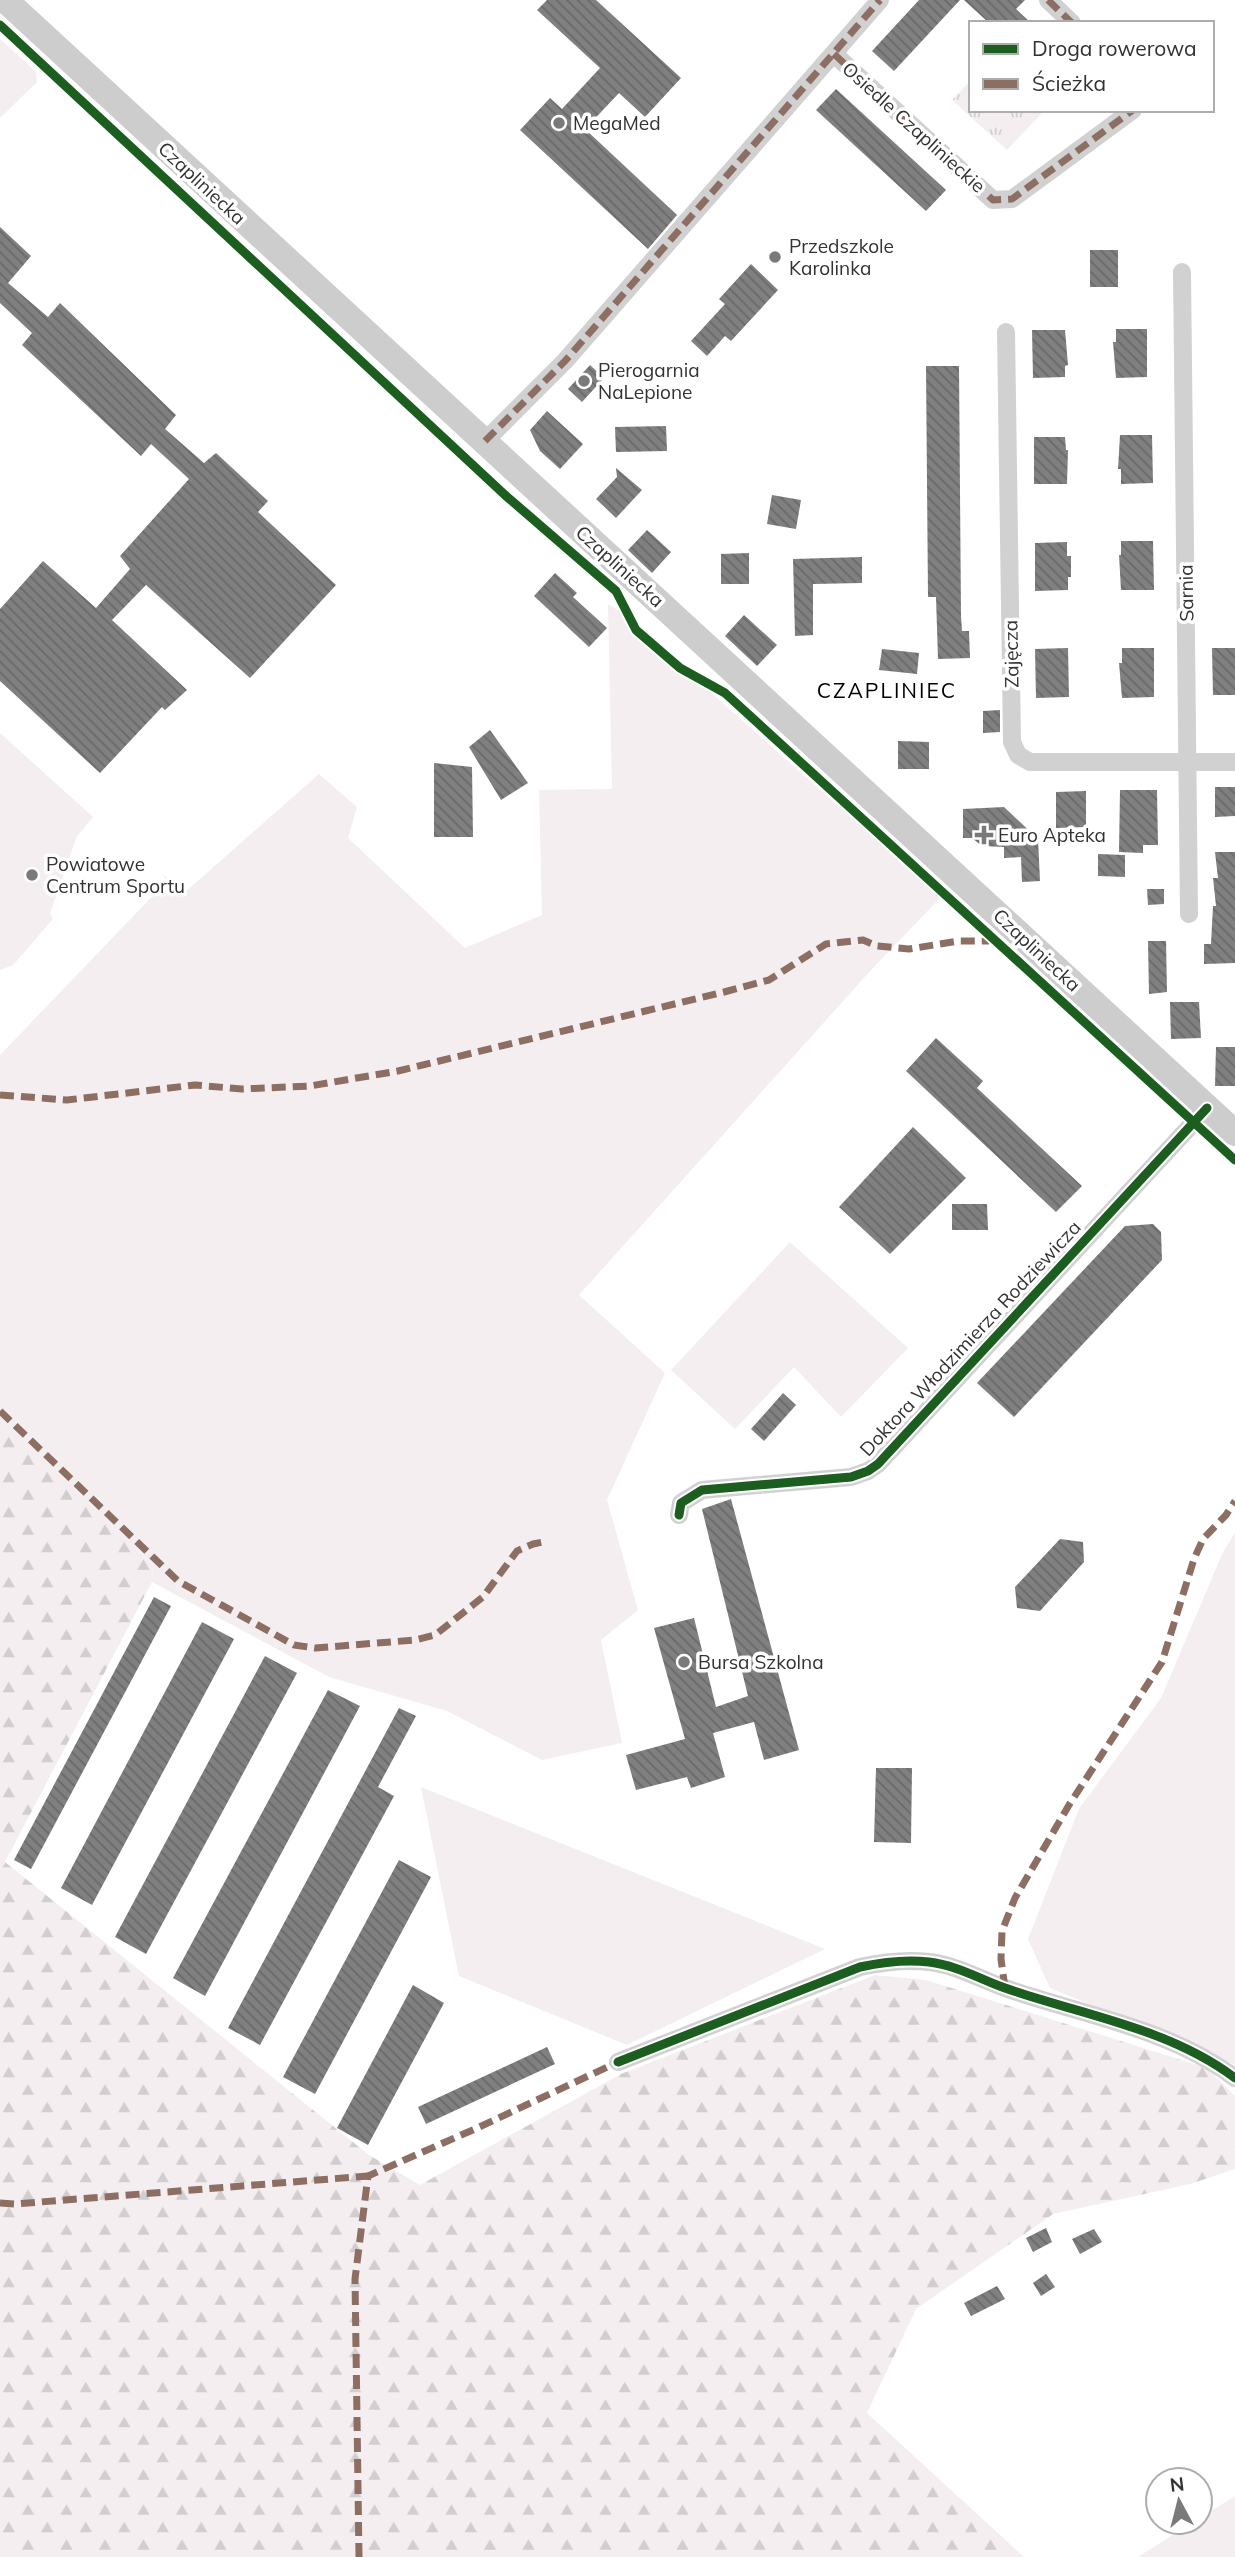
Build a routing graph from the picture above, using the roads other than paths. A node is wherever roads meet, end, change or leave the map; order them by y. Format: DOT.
graph roads {
  1 [pos="5,0"];
  2 [pos="880,0"];
  3 [pos="1048,0"];
  4 [pos="1070,21"];
  5 [pos="834,54"];
  6 [pos="1130,112"];
  7 [pos="1182,272"];
  8 [pos="1006,332"];
  9 [pos="485,441"];
  10 [pos="1235,762"];
  11 [pos="1188,763"];
  12 [pos="1189,914"];
  13 [pos="1207,1108"];
  14 [pos="1235,1133"];
  15 [pos="679,1516"];
  16 [pos="618,2062"];
  17 [pos="1235,2078"];
  1 -- 9 [label="main road, Czapliniecka"];
  2 -- 5 [label="street"];
  3 -- 4 [label="street"];
  5 -- 6 [label="street, Osiedle Czaplinieckie"];
  5 -- 9 [label="street"];
  7 -- 11 [label="street, Sarnia"];
  8 -- 11 [label="street, Zajęcza"];
  9 -- 13 [label="main road, Czapliniecka"];
  10 -- 11 [label="street, Zajęcza"];
  11 -- 12 [label="street, Sarnia"];
  13 -- 14 [label="main road, Czapliniecka"];
  13 -- 15 [label="street, Doktora Włodzimierza Rodziewicza"];
  16 -- 17 [label="street"];
}
